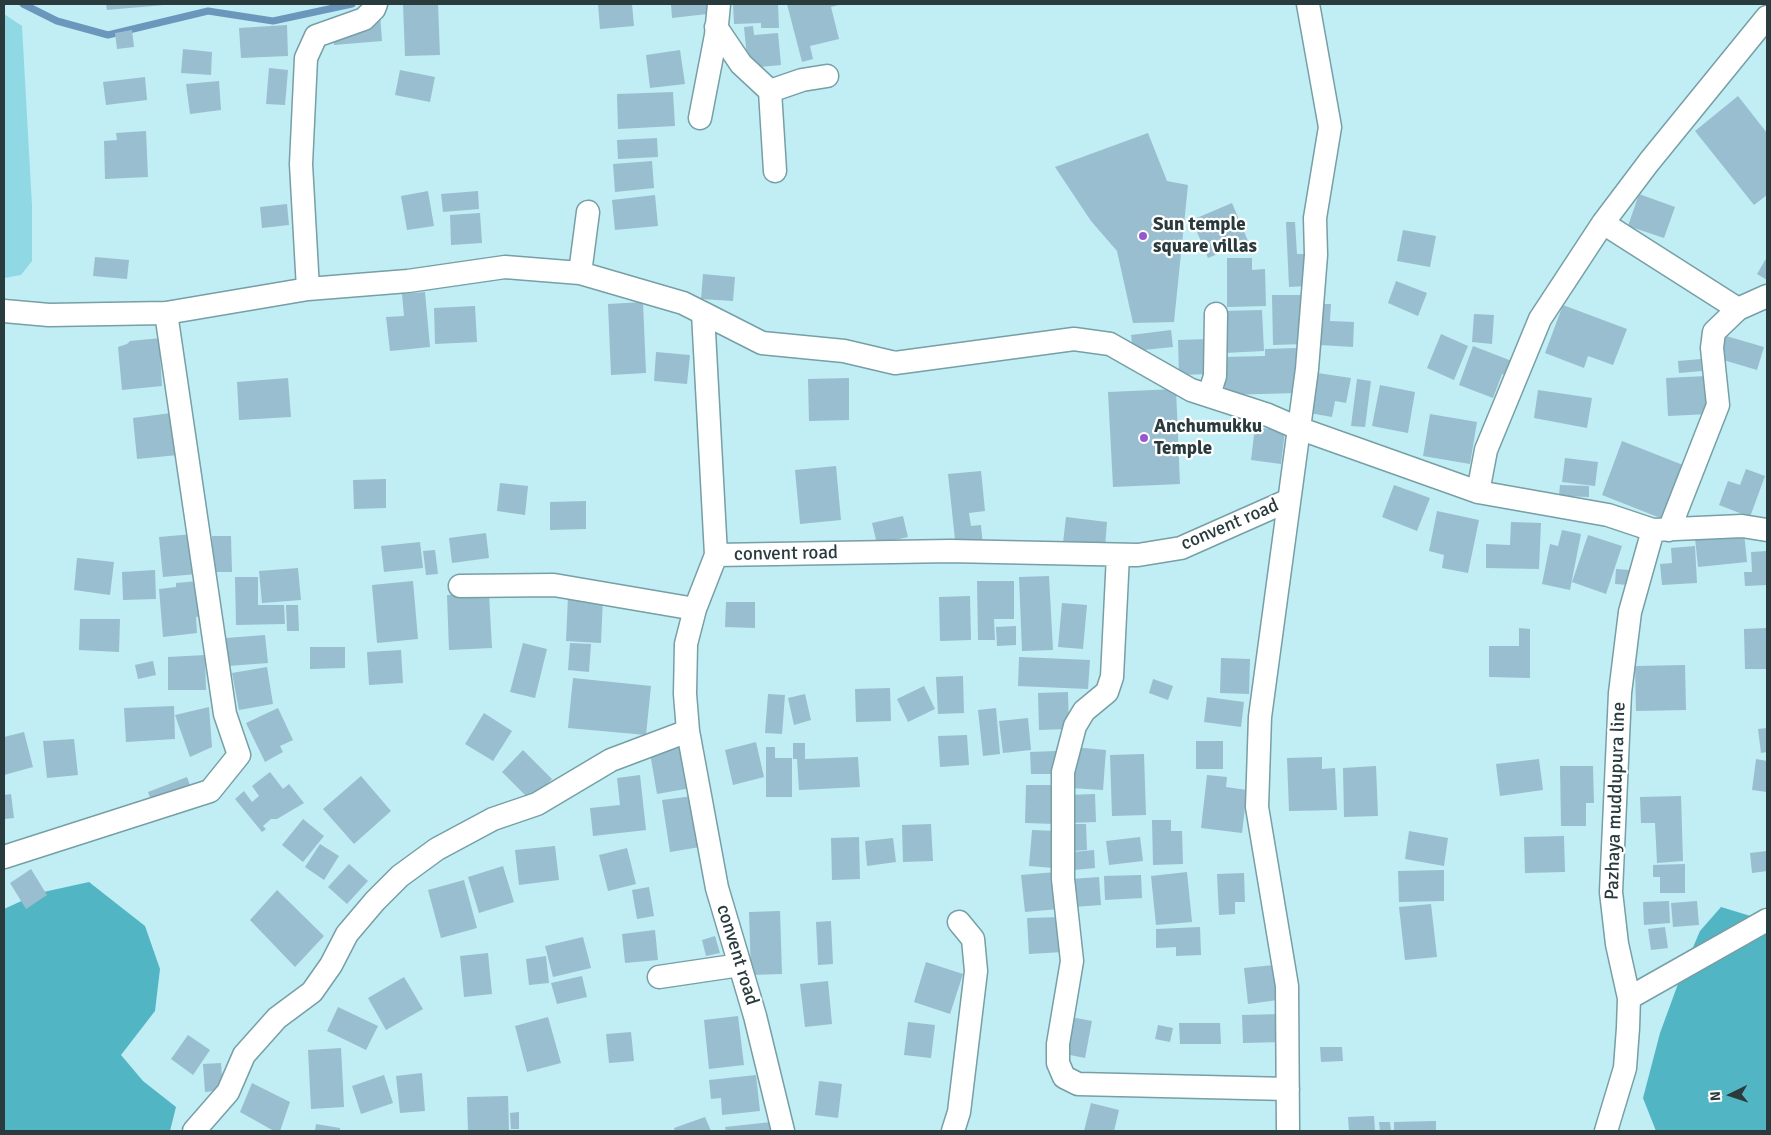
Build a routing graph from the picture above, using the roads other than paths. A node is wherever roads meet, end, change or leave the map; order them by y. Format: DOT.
graph roads {
  1 [pos="376,4"];
  2 [pos="719,4"];
  3 [pos="1308,4"];
  4 [pos="1767,16"];
  5 [pos="716,27"];
  6 [pos="827,76"];
  7 [pos="770,91"];
  8 [pos="700,118"];
  9 [pos="775,170"];
  10 [pos="588,212"];
  11 [pos="1603,223"];
  12 [pos="580,273"];
  13 [pos="308,290"];
  14 [pos="1767,296"];
  15 [pos="1738,309"];
  16 [pos="4,311"];
  17 [pos="166,313"];
  18 [pos="703,313"];
  19 [pos="1216,314"];
  20 [pos="1209,395"];
  21 [pos="1298,428"];
  22 [pos="1478,492"];
  23 [pos="1287,501"];
  24 [pos="1661,530"];
  25 [pos="1767,530"];
  26 [pos="716,555"];
  27 [pos="1118,555"];
  28 [pos="460,586"];
  29 [pos="695,609"];
  30 [pos="688,731"];
  31 [pos="4,857"];
  32 [pos="1767,920"];
  33 [pos="959,922"];
  34 [pos="740,965"];
  35 [pos="659,977"];
  36 [pos="1629,998"];
  37 [pos="1288,1089"];
  38 [pos="194,1131"];
  39 [pos="783,1131"];
  40 [pos="953,1131"];
  41 [pos="1288,1131"];
  42 [pos="1606,1131"];
  1 -- 13 [label="street"];
  2 -- 5 [label="street"];
  3 -- 21 [label="street"];
  4 -- 11 [label="street"];
  5 -- 7 [label="street"];
  5 -- 8 [label="street"];
  6 -- 7 [label="street"];
  7 -- 9 [label="street"];
  10 -- 12 [label="street"];
  11 -- 15 [label="street"];
  11 -- 22 [label="street"];
  12 -- 13 [label="street"];
  12 -- 18 [label="street"];
  13 -- 17 [label="street"];
  14 -- 15 [label="street, Pazhaya muddupura line"];
  15 -- 24 [label="street, Pazhaya muddupura line"];
  16 -- 17 [label="street"];
  17 -- 31 [label="street"];
  18 -- 20 [label="street"];
  18 -- 26 [label="street"];
  19 -- 20 [label="street"];
  20 -- 21 [label="street"];
  21 -- 22 [label="street"];
  21 -- 23 [label="street"];
  22 -- 24 [label="street"];
  23 -- 27 [label="street, convent road"];
  23 -- 37 [label="street"];
  24 -- 25 [label="street"];
  24 -- 36 [label="street, Pazhaya muddupura line"];
  26 -- 27 [label="street, convent road"];
  26 -- 29 [label="street, convent road"];
  27 -- 37 [label="street"];
  28 -- 29 [label="street"];
  29 -- 30 [label="street, convent road"];
  30 -- 34 [label="street, convent road"];
  30 -- 38 [label="street"];
  32 -- 36 [label="street"];
  33 -- 40 [label="street"];
  34 -- 35 [label="street"];
  34 -- 39 [label="street, convent road"];
  36 -- 42 [label="street, Pazhaya muddupura line"];
  37 -- 41 [label="street"];
}
